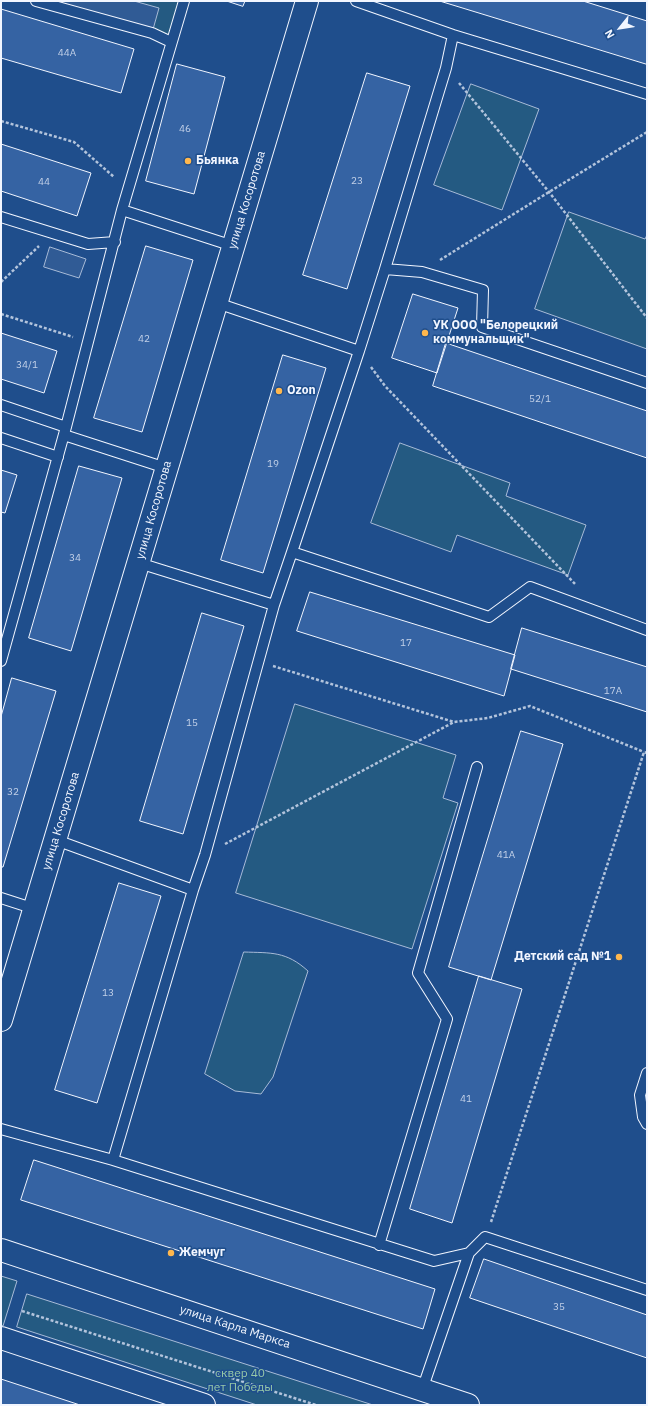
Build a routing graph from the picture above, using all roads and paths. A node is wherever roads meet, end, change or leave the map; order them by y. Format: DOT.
graph roads {
  1 [pos="36,1"];
  2 [pos="184,1"];
  3 [pos="308,1"];
  4 [pos="356,1"];
  5 [pos="453,35"];
  6 [pos="171,42"];
  7 [pos="446,68"];
  8 [pos="647,94"];
  9 [pos="1,121"];
  10 [pos="647,132"];
  11 [pos="128,189"];
  12 [pos="549,192"];
  13 [pos="122,210"];
  14 [pos="1,217"];
  15 [pos="52,233"];
  16 [pos="115,242"];
  17 [pos="233,246"];
  18 [pos="385,269"];
  19 [pos="422,272"];
  20 [pos="1,282"];
  21 [pos="217,303"];
  22 [pos="1,314"];
  23 [pos="647,318"];
  24 [pos="89,342"];
  25 [pos="359,351"];
  26 [pos="647,383"];
  27 [pos="1,405"];
  28 [pos="65,431"];
  29 [pos="1,438"];
  30 [pos="58,456"];
  31 [pos="166,468"];
  32 [pos="292,552"];
  33 [pos="139,563"];
  34 [pos="274,605"];
  35 [pos="603,614"];
  36 [pos="647,630"];
  37 [pos="1,660"];
  38 [pos="259,662"];
  39 [pos="454,722"];
  40 [pos="645,753"];
  41 [pos="477,767"];
  42 [pos="56,840"];
  43 [pos="205,855"];
  44 [pos="193,890"];
  45 [pos="1,898"];
  46 [pos="34,909"];
  47 [pos="1,1020"];
  48 [pos="647,1073"];
  49 [pos="647,1124"];
  50 [pos="1,1129"];
  51 [pos="113,1160"];
  52 [pos="485,1237"];
  53 [pos="379,1245"];
  54 [pos="1,1250"];
  55 [pos="469,1254"];
  56 [pos="647,1290"];
  57 [pos="22,1311"];
  58 [pos="1,1338"];
  59 [pos="422,1390"];
  60 [pos="204,1405"];
  61 [pos="316,1405"];
  62 [pos="468,1405"];
  1 -- 6 [label="lane"];
  2 -- 6 [label="lane"];
  3 -- 17 [label="street, улица Косоротова"];
  4 -- 5 [label="lane"];
  5 -- 7 [label="lane"];
  5 -- 8 [label="lane"];
  6 -- 11 [label="lane"];
  7 -- 12 [label="path"];
  7 -- 18 [label="lane"];
  9 -- 11 [label="path"];
  10 -- 12 [label="path"];
  11 -- 13 [label="lane"];
  12 -- 19 [label="path"];
  12 -- 23 [label="path"];
  13 -- 16 [label="lane"];
  13 -- 17 [label="lane"];
  14 -- 15 [label="lane"];
  15 -- 16 [label="lane"];
  15 -- 20 [label="path"];
  16 -- 24 [label="lane"];
  17 -- 21 [label="street, улица Косоротова"];
  18 -- 19 [label="lane"];
  18 -- 25 [label="lane"];
  19 -- 26 [label="lane"];
  21 -- 25 [label="lane"];
  21 -- 31 [label="street, улица Косоротова"];
  22 -- 24 [label="path"];
  24 -- 28 [label="lane"];
  25 -- 32 [label="lane"];
  25 -- 35 [label="path"];
  27 -- 28 [label="lane"];
  28 -- 30 [label="lane"];
  28 -- 31 [label="lane"];
  29 -- 30 [label="lane"];
  30 -- 37 [label="lane"];
  31 -- 33 [label="street, улица Косоротова"];
  32 -- 34 [label="lane"];
  32 -- 35 [label="lane"];
  33 -- 34 [label="lane"];
  33 -- 42 [label="street, улица Косоротова"];
  34 -- 38 [label="lane"];
  35 -- 36 [label="lane"];
  38 -- 39 [label="path"];
  38 -- 43 [label="lane"];
  39 -- 40 [label="path"];
  39 -- 43 [label="path"];
  40 -- 52 [label="path"];
  41 -- 53 [label="lane"];
  42 -- 44 [label="lane"];
  42 -- 46 [label="street, улица Косоротова"];
  43 -- 44 [label="lane"];
  44 -- 51 [label="lane"];
  45 -- 46 [label="lane"];
  46 -- 47 [label="street, улица Косоротова"];
  48 -- 49 [label="lane"];
  50 -- 51 [label="lane"];
  51 -- 53 [label="lane"];
  52 -- 55 [label="lane"];
  52 -- 56 [label="lane"];
  53 -- 55 [label="lane"];
  54 -- 59 [label="street, улица Карла Маркса"];
  55 -- 59 [label="lane"];
  57 -- 61 [label="path"];
  58 -- 60 [label="street"];
  59 -- 62 [label="street, улица Карла Маркса"];
}
